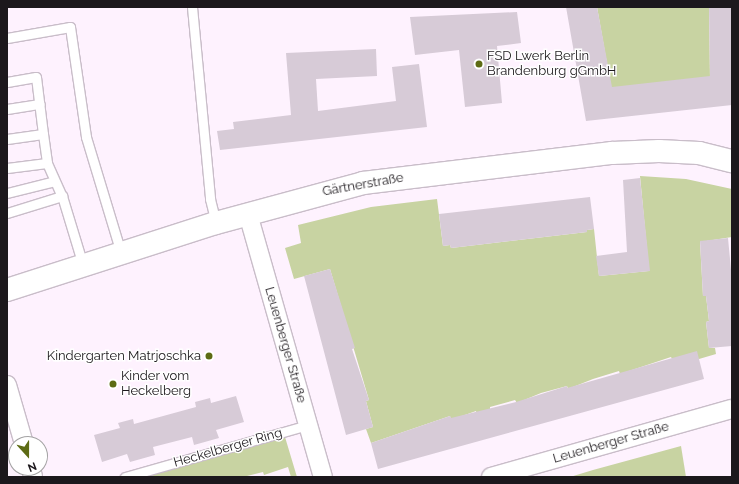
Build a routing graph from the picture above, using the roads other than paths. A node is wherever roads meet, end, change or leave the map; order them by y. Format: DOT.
graph roads {
  1 [pos="192,7"];
  2 [pos="7,38"];
  3 [pos="7,82"];
  4 [pos="40,104"];
  5 [pos="7,109"];
  6 [pos="43,134"];
  7 [pos="7,139"];
  8 [pos="732,161"];
  9 [pos="47,163"];
  10 [pos="7,168"];
  11 [pos="55,181"];
  12 [pos="7,193"];
  13 [pos="62,196"];
  14 [pos="7,213"];
  15 [pos="248,214"];
  16 [pos="216,223"];
  17 [pos="121,253"];
  18 [pos="83,265"];
  19 [pos="7,290"];
  20 [pos="7,385"];
  21 [pos="732,409"];
  22 [pos="308,425"];
  23 [pos="22,436"];
  24 [pos="125,477"];
  25 [pos="323,477"];
  26 [pos="491,477"];
  1 -- 16 [label="lane"];
  2 -- 17 [label="lane"];
  3 -- 4 [label="lane"];
  4 -- 5 [label="lane"];
  4 -- 6 [label="lane"];
  6 -- 7 [label="lane"];
  6 -- 9 [label="lane"];
  8 -- 15 [label="street, Gärtnerstraße"];
  9 -- 10 [label="lane"];
  9 -- 11 [label="lane"];
  11 -- 12 [label="lane"];
  11 -- 13 [label="lane"];
  13 -- 14 [label="lane"];
  13 -- 18 [label="lane"];
  15 -- 16 [label="street, Gärtnerstraße"];
  15 -- 22 [label="street, Leuenberger Straße"];
  16 -- 17 [label="street, Gärtnerstraße"];
  17 -- 18 [label="street, Gärtnerstraße"];
  18 -- 19 [label="street, Gärtnerstraße"];
  20 -- 23 [label="street"];
  21 -- 26 [label="street, Leuenberger Straße"];
  22 -- 24 [label="lane, Heckelberger Ring"];
  22 -- 25 [label="street, Leuenberger Straße"];
}
